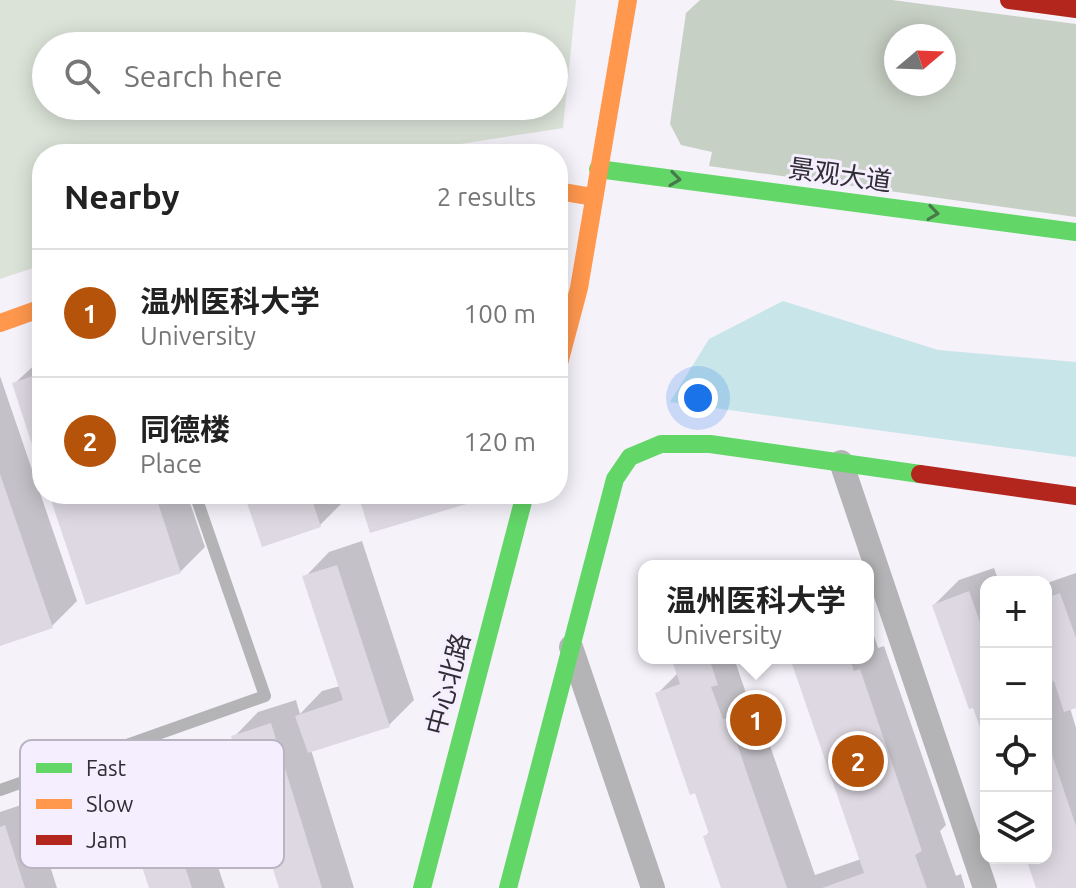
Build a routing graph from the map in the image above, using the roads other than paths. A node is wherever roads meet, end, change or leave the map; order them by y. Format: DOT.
graph roads {
  1 [pos="628,0"];
  2 [pos="1009,0"];
  3 [pos="1076,9"];
  4 [pos="598,169"];
  5 [pos="568,193"];
  6 [pos="593,197"];
  7 [pos="1076,232"];
  8 [pos="32,312"];
  9 [pos="0,323"];
  10 [pos="568,329"];
  11 [pos="841,462"];
  12 [pos="1076,496"];
  13 [pos="198,504"];
  14 [pos="522,504"];
  15 [pos="571,647"];
  16 [pos="141,740"];
  17 [pos="20,783"];
  18 [pos="0,790"];
  19 [pos="422,888"];
  20 [pos="508,888"];
  21 [pos="653,888"];
  22 [pos="985,888"];
  1 -- 4 [label="main road"];
  2 -- 3 [label="main road"];
  4 -- 6 [label="main road"];
  4 -- 7 [label="main road, 景观大道, one-way"];
  5 -- 6 [label="main road"];
  6 -- 10 [label="main road"];
  8 -- 9 [label="main road"];
  11 -- 12 [label="main road"];
  11 -- 15 [label="main road"];
  11 -- 22 [label="street"];
  13 -- 16 [label="lane"];
  14 -- 19 [label="main road, 中心北路"];
  15 -- 20 [label="main road"];
  15 -- 21 [label="street"];
  17 -- 18 [label="lane"];
}
